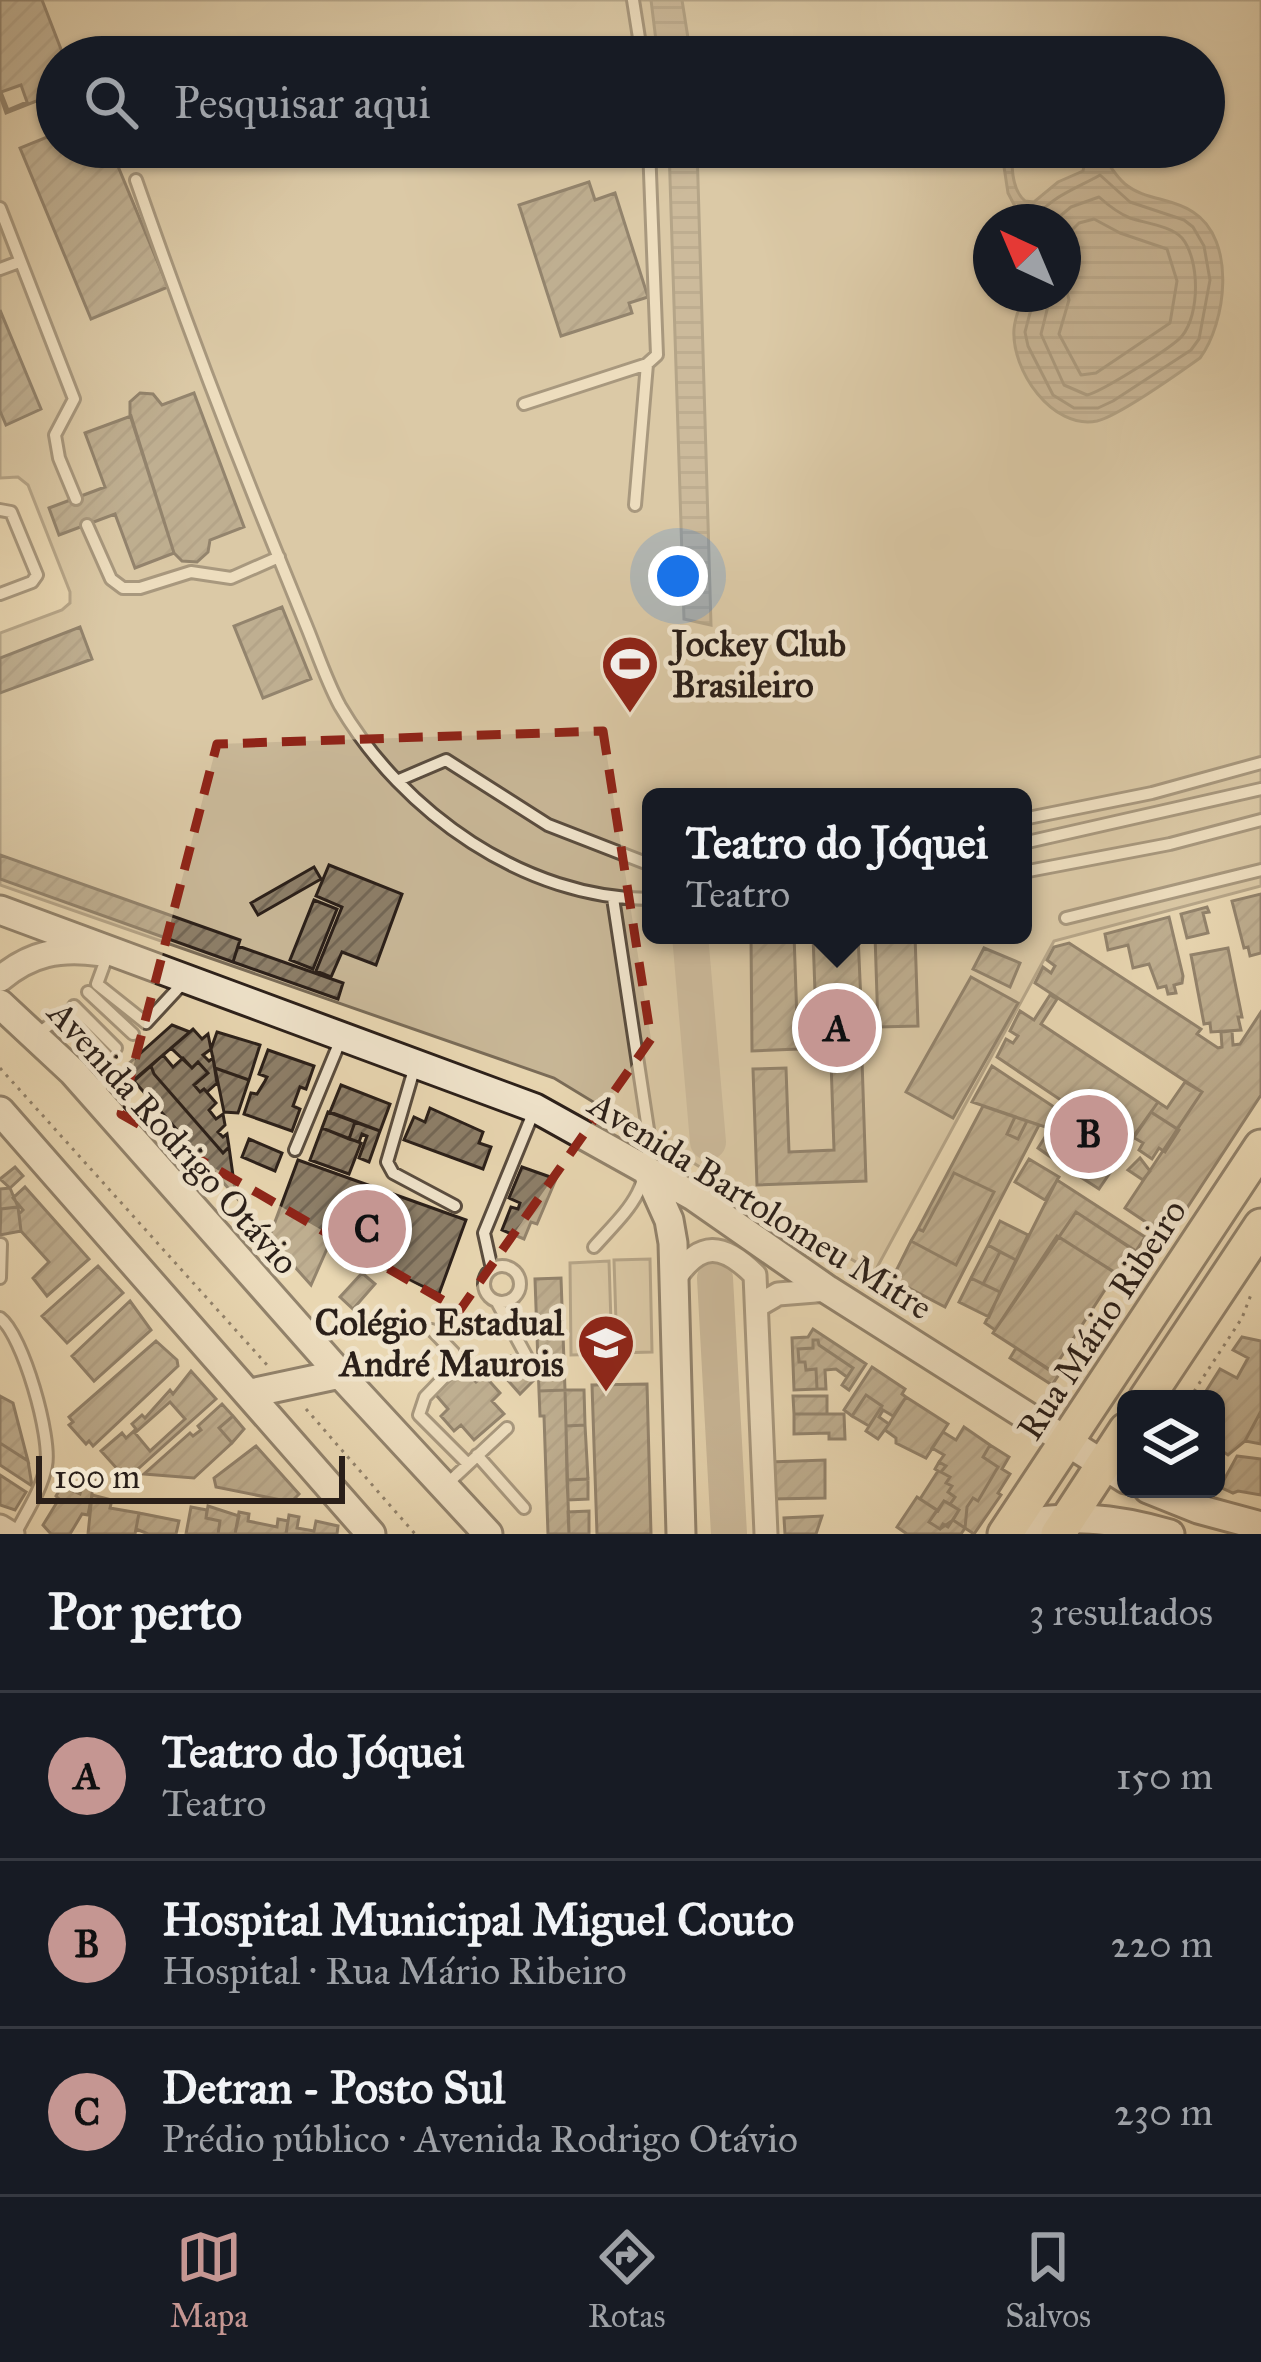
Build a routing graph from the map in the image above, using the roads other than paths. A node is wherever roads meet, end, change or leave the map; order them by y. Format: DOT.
graph roads {
  1 [pos="633,0"];
  2 [pos="639,36"];
  3 [pos="650,168"];
  4 [pos="136,180"];
  5 [pos="0,208"];
  6 [pos="19,262"];
  7 [pos="0,269"];
  8 [pos="647,364"];
  9 [pos="524,404"];
  10 [pos="76,499"];
  11 [pos="635,505"];
  12 [pos="0,510"];
  13 [pos="87,525"];
  14 [pos="279,557"];
  15 [pos="0,594"];
  16 [pos="1261,763"];
  17 [pos="399,780"];
  18 [pos="1261,789"];
  19 [pos="1032,817"];
  20 [pos="1261,820"];
  21 [pos="1032,842"];
  22 [pos="642,862"];
  23 [pos="1032,870"];
  24 [pos="1261,870"];
  25 [pos="614,898"];
  26 [pos="642,899"];
  27 [pos="0,910"];
  28 [pos="1066,918"];
  29 [pos="114,954"];
  30 [pos="0,979"];
  31 [pos="185,981"];
  32 [pos="93,988"];
  33 [pos="0,1004"];
  34 [pos="70,1009"];
  35 [pos="146,1023"];
  36 [pos="133,1034"];
  37 [pos="36,1035"];
  38 [pos="342,1036"];
  39 [pos="112,1052"];
  40 [pos="416,1063"];
  41 [pos="99,1100"];
  42 [pos="535,1108"];
  43 [pos="0,1111"];
  44 [pos="1261,1147"];
  45 [pos="295,1150"];
  46 [pos="649,1173"];
  47 [pos="455,1206"];
  48 [pos="1261,1226"];
  49 [pos="1,1244"];
  50 [pos="594,1247"];
  51 [pos="492,1269"];
  52 [pos="0,1278"];
  53 [pos="674,1280"];
  54 [pos="828,1290"];
  55 [pos="497,1302"];
  56 [pos="759,1305"];
  57 [pos="0,1318"];
  58 [pos="431,1330"];
  59 [pos="529,1361"];
  60 [pos="340,1374"];
  61 [pos="1152,1390"];
  62 [pos="251,1393"];
  63 [pos="507,1428"];
  64 [pos="1067,1442"];
  65 [pos="473,1460"];
  66 [pos="1114,1472"];
  67 [pos="444,1486"];
  68 [pos="1182,1498"];
  69 [pos="524,1508"];
  70 [pos="0,1526"];
  71 [pos="1063,1526"];
  72 [pos="1261,1526"];
  73 [pos="1008,1531"];
  74 [pos="14,1534"];
  75 [pos="371,1534"];
  76 [pos="488,1534"];
  77 [pos="681,1534"];
  78 [pos="766,1534"];
  79 [pos="1170,1534"];
  1 -- 2 [label="lane"];
  3 -- 8 [label="lane"];
  4 -- 14 [label="lane"];
  5 -- 6 [label="lane"];
  6 -- 7 [label="lane"];
  6 -- 10 [label="lane"];
  8 -- 9 [label="lane"];
  8 -- 11 [label="lane"];
  12 -- 15 [label="lane"];
  13 -- 14 [label="lane"];
  14 -- 17 [label="lane"];
  16 -- 19 [label="lane"];
  17 -- 22 [label="lane"];
  17 -- 25 [label="lane"];
  18 -- 21 [label="lane"];
  20 -- 23 [label="lane"];
  24 -- 28 [label="lane"];
  25 -- 26 [label="lane"];
  25 -- 46 [label="lane"];
  27 -- 29 [label="main road, Avenida Bartolomeu Mitre"];
  29 -- 30 [label="street"];
  29 -- 31 [label="main road, Avenida Bartolomeu Mitre"];
  29 -- 32 [label="lane"];
  31 -- 35 [label="lane"];
  31 -- 38 [label="main road, Avenida Bartolomeu Mitre"];
  32 -- 34 [label="lane"];
  32 -- 35 [label="lane"];
  32 -- 36 [label="lane"];
  33 -- 37 [label="main road, Avenida Rodrigo Otávio"];
  34 -- 37 [label="lane"];
  34 -- 39 [label="lane"];
  35 -- 36 [label="lane"];
  36 -- 39 [label="lane"];
  37 -- 41 [label="main road, Avenida Rodrigo Otávio"];
  38 -- 40 [label="main road, Avenida Bartolomeu Mitre"];
  38 -- 45 [label="lane"];
  39 -- 41 [label="lane"];
  40 -- 42 [label="main road, Avenida Bartolomeu Mitre"];
  40 -- 47 [label="lane"];
  41 -- 60 [label="main road, Avenida Rodrigo Otávio"];
  42 -- 46 [label="main road, Avenida Bartolomeu Mitre"];
  42 -- 51 [label="lane"];
  43 -- 62 [label="main road"];
  44 -- 64 [label="highway, Rua Mário Ribeiro"];
  46 -- 50 [label="lane"];
  46 -- 53 [label="main road"];
  46 -- 54 [label="main road, Avenida Bartolomeu Mitre"];
  48 -- 61 [label="highway"];
  49 -- 52 [label="lane"];
  51 -- 55 [label="lane"];
  51 -- 55 [label="lane"];
  53 -- 56 [label="street"];
  53 -- 77 [label="main road"];
  54 -- 56 [label="street"];
  54 -- 64 [label="main road, Avenida Bartolomeu Mitre"];
  55 -- 59 [label="lane"];
  56 -- 78 [label="street"];
  57 -- 74 [label="lane"];
  58 -- 65 [label="lane"];
  60 -- 62 [label="main road"];
  60 -- 67 [label="main road, Avenida Rodrigo Otávio"];
  62 -- 75 [label="main road"];
  63 -- 65 [label="lane"];
  64 -- 66 [label="main road, Avenida Bartolomeu Mitre"];
  64 -- 73 [label="highway, Rua Mário Ribeiro"];
  65 -- 67 [label="lane"];
  65 -- 69 [label="lane"];
  66 -- 71 [label="highway"];
  67 -- 76 [label="main road, Avenida Rodrigo Otávio"];
  68 -- 72 [label="main road"];
  70 -- 74 [label="street"];
  71 -- 73 [label="main road"];
  71 -- 79 [label="main road"];
}
